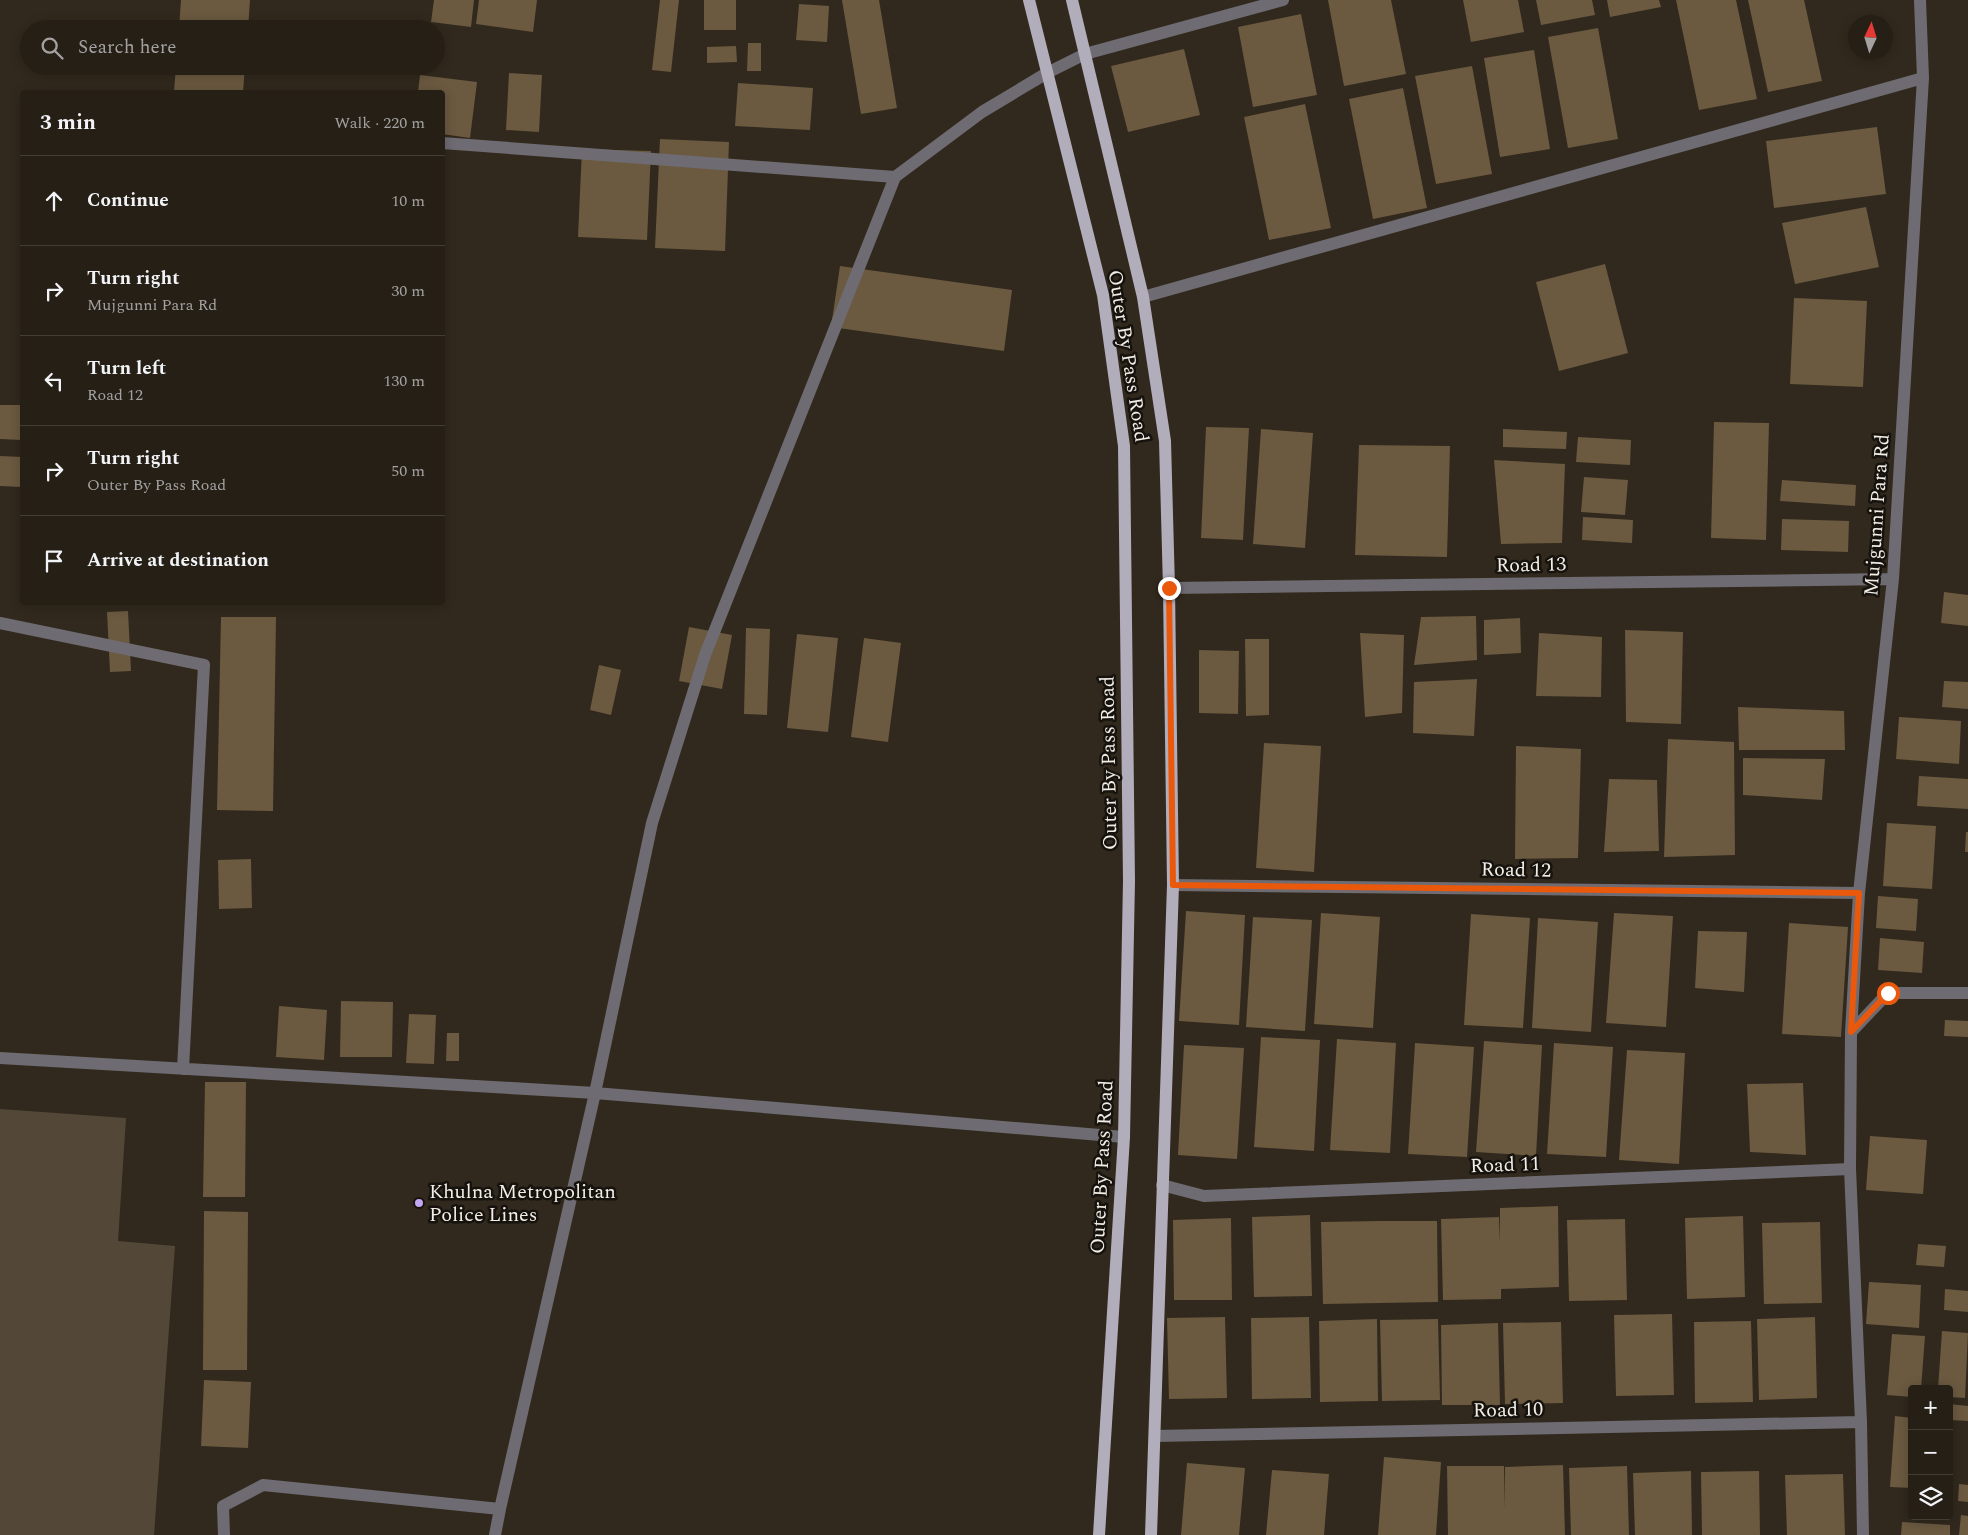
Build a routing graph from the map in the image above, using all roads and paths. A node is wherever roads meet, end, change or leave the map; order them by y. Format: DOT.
graph roads {
  1 [pos="1029,0"];
  2 [pos="1072,0"];
  3 [pos="1283,0"];
  4 [pos="1920,0"];
  5 [pos="1085,54"];
  6 [pos="1047,73"];
  7 [pos="1923,78"];
  8 [pos="445,143"];
  9 [pos="895,177"];
  10 [pos="1143,297"];
  11 [pos="1893,578"];
  12 [pos="1169,588"];
  13 [pos="0,623"];
  14 [pos="1173,885"];
  15 [pos="1859,893"];
  16 [pos="1968,994"];
  17 [pos="1851,1032"];
  18 [pos="0,1058"];
  19 [pos="183,1069"];
  20 [pos="595,1093"];
  21 [pos="1124,1137"];
  22 [pos="1850,1169"];
  23 [pos="1162,1185"];
  24 [pos="1861,1422"];
  25 [pos="1155,1436"];
  26 [pos="500,1509"];
  27 [pos="224,1535"];
  28 [pos="495,1535"];
  29 [pos="1099,1535"];
  30 [pos="1151,1535"];
  31 [pos="1863,1535"];
  1 -- 6 [label="main road, Outer By Pass Road"];
  2 -- 5 [label="main road, Outer By Pass Road"];
  3 -- 5 [label="street"];
  4 -- 7 [label="street, Mujgunni Para Rd"];
  5 -- 6 [label="street"];
  5 -- 10 [label="main road, Outer By Pass Road"];
  6 -- 9 [label="street"];
  6 -- 21 [label="main road, Outer By Pass Road"];
  7 -- 10 [label="street"];
  7 -- 11 [label="street, Mujgunni Para Rd"];
  8 -- 9 [label="street"];
  9 -- 20 [label="street"];
  10 -- 12 [label="main road, Outer By Pass Road"];
  11 -- 12 [label="street, Road 13"];
  11 -- 15 [label="street, Mujgunni Para Rd"];
  12 -- 14 [label="main road, Outer By Pass Road"];
  13 -- 19 [label="street"];
  14 -- 15 [label="street, Road 12"];
  14 -- 23 [label="main road, Outer By Pass Road"];
  15 -- 17 [label="street, Mujgunni Para Rd"];
  16 -- 17 [label="street"];
  17 -- 22 [label="street, Mujgunni Para Rd"];
  18 -- 19 [label="street"];
  19 -- 20 [label="street"];
  20 -- 21 [label="street"];
  20 -- 26 [label="street"];
  21 -- 29 [label="main road, Outer By Pass Road"];
  22 -- 23 [label="street, Road 11"];
  22 -- 24 [label="street, Mujgunni Para Rd"];
  23 -- 25 [label="main road, Outer By Pass Road"];
  24 -- 25 [label="street, Road 10"];
  24 -- 31 [label="street, Mujgunni Para Rd"];
  25 -- 30 [label="main road, Outer By Pass Road"];
  26 -- 27 [label="street"];
  26 -- 28 [label="street"];
}
